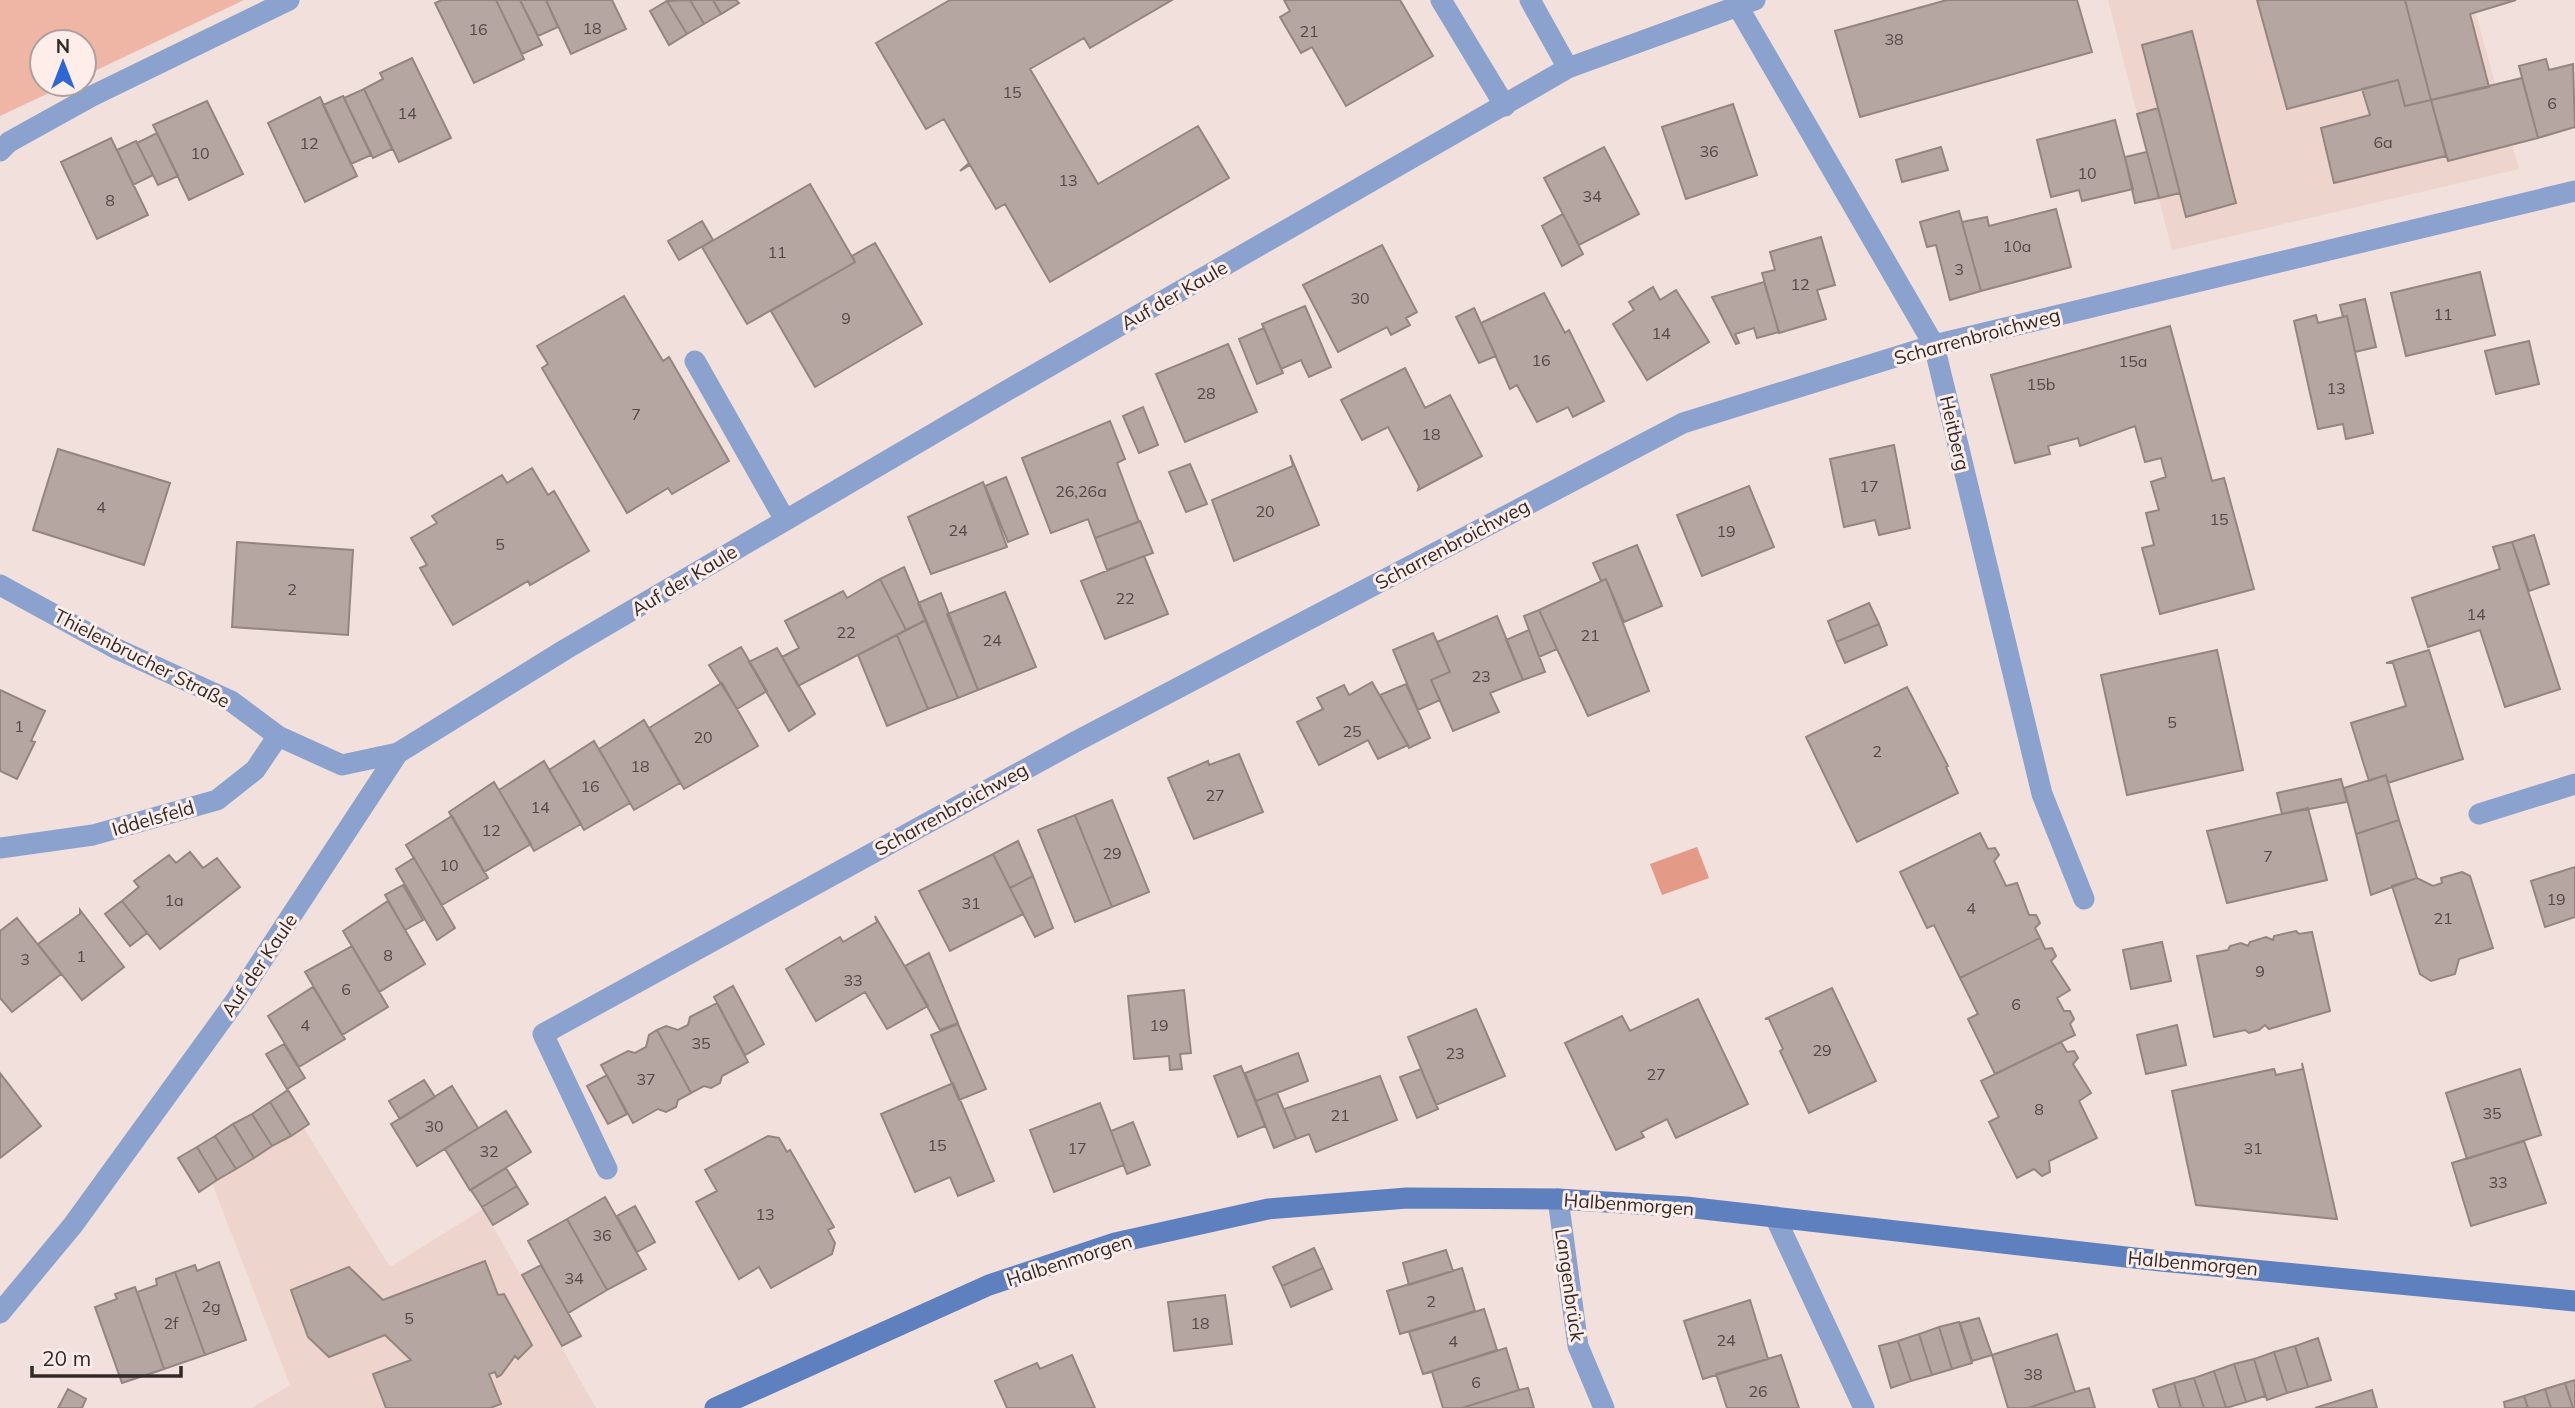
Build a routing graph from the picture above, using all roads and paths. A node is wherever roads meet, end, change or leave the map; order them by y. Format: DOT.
graph roads {
  1 [pos="289,0"];
  2 [pos="1441,0"];
  3 [pos="1530,0"];
  4 [pos="1746,3"];
  5 [pos="1568,68"];
  6 [pos="1505,106"];
  7 [pos="0,151"];
  8 [pos="2575,191"];
  9 [pos="1934,345"];
  10 [pos="695,361"];
  11 [pos="785,520"];
  12 [pos="0,585"];
  13 [pos="278,736"];
  14 [pos="398,753"];
  15 [pos="2575,784"];
  16 [pos="2479,814"];
  17 [pos="0,848"];
  18 [pos="2084,899"];
  19 [pos="607,1169"];
  20 [pos="1558,1199"];
  21 [pos="1776,1219"];
  22 [pos="2575,1301"];
  23 [pos="1,1312"];
  24 [pos="715,1408"];
  25 [pos="1604,1408"];
  26 [pos="1864,1408"];
  1 -- 7 [label="street"];
  2 -- 6 [label="street"];
  3 -- 5 [label="street"];
  4 -- 5 [label="street, Auf der Kaule"];
  4 -- 9 [label="street, Heitberg"];
  5 -- 6 [label="street, Auf der Kaule"];
  6 -- 11 [label="street, Auf der Kaule"];
  8 -- 9 [label="street, Scharrenbroichweg"];
  9 -- 18 [label="street, Heitberg"];
  9 -- 19 [label="street, Scharrenbroichweg"];
  10 -- 11 [label="street"];
  11 -- 14 [label="street, Auf der Kaule"];
  12 -- 13 [label="street, Thielenbrucher Straße"];
  13 -- 14 [label="street, Thielenbrucher Straße"];
  13 -- 17 [label="street, Iddelsfeld"];
  14 -- 23 [label="street, Auf der Kaule"];
  15 -- 16 [label="street"];
  20 -- 21 [label="street, Halbenmorgen"];
  20 -- 24 [label="street, Halbenmorgen"];
  20 -- 25 [label="street, Langenbrück"];
  21 -- 22 [label="street, Halbenmorgen"];
  21 -- 26 [label="street"];
}
